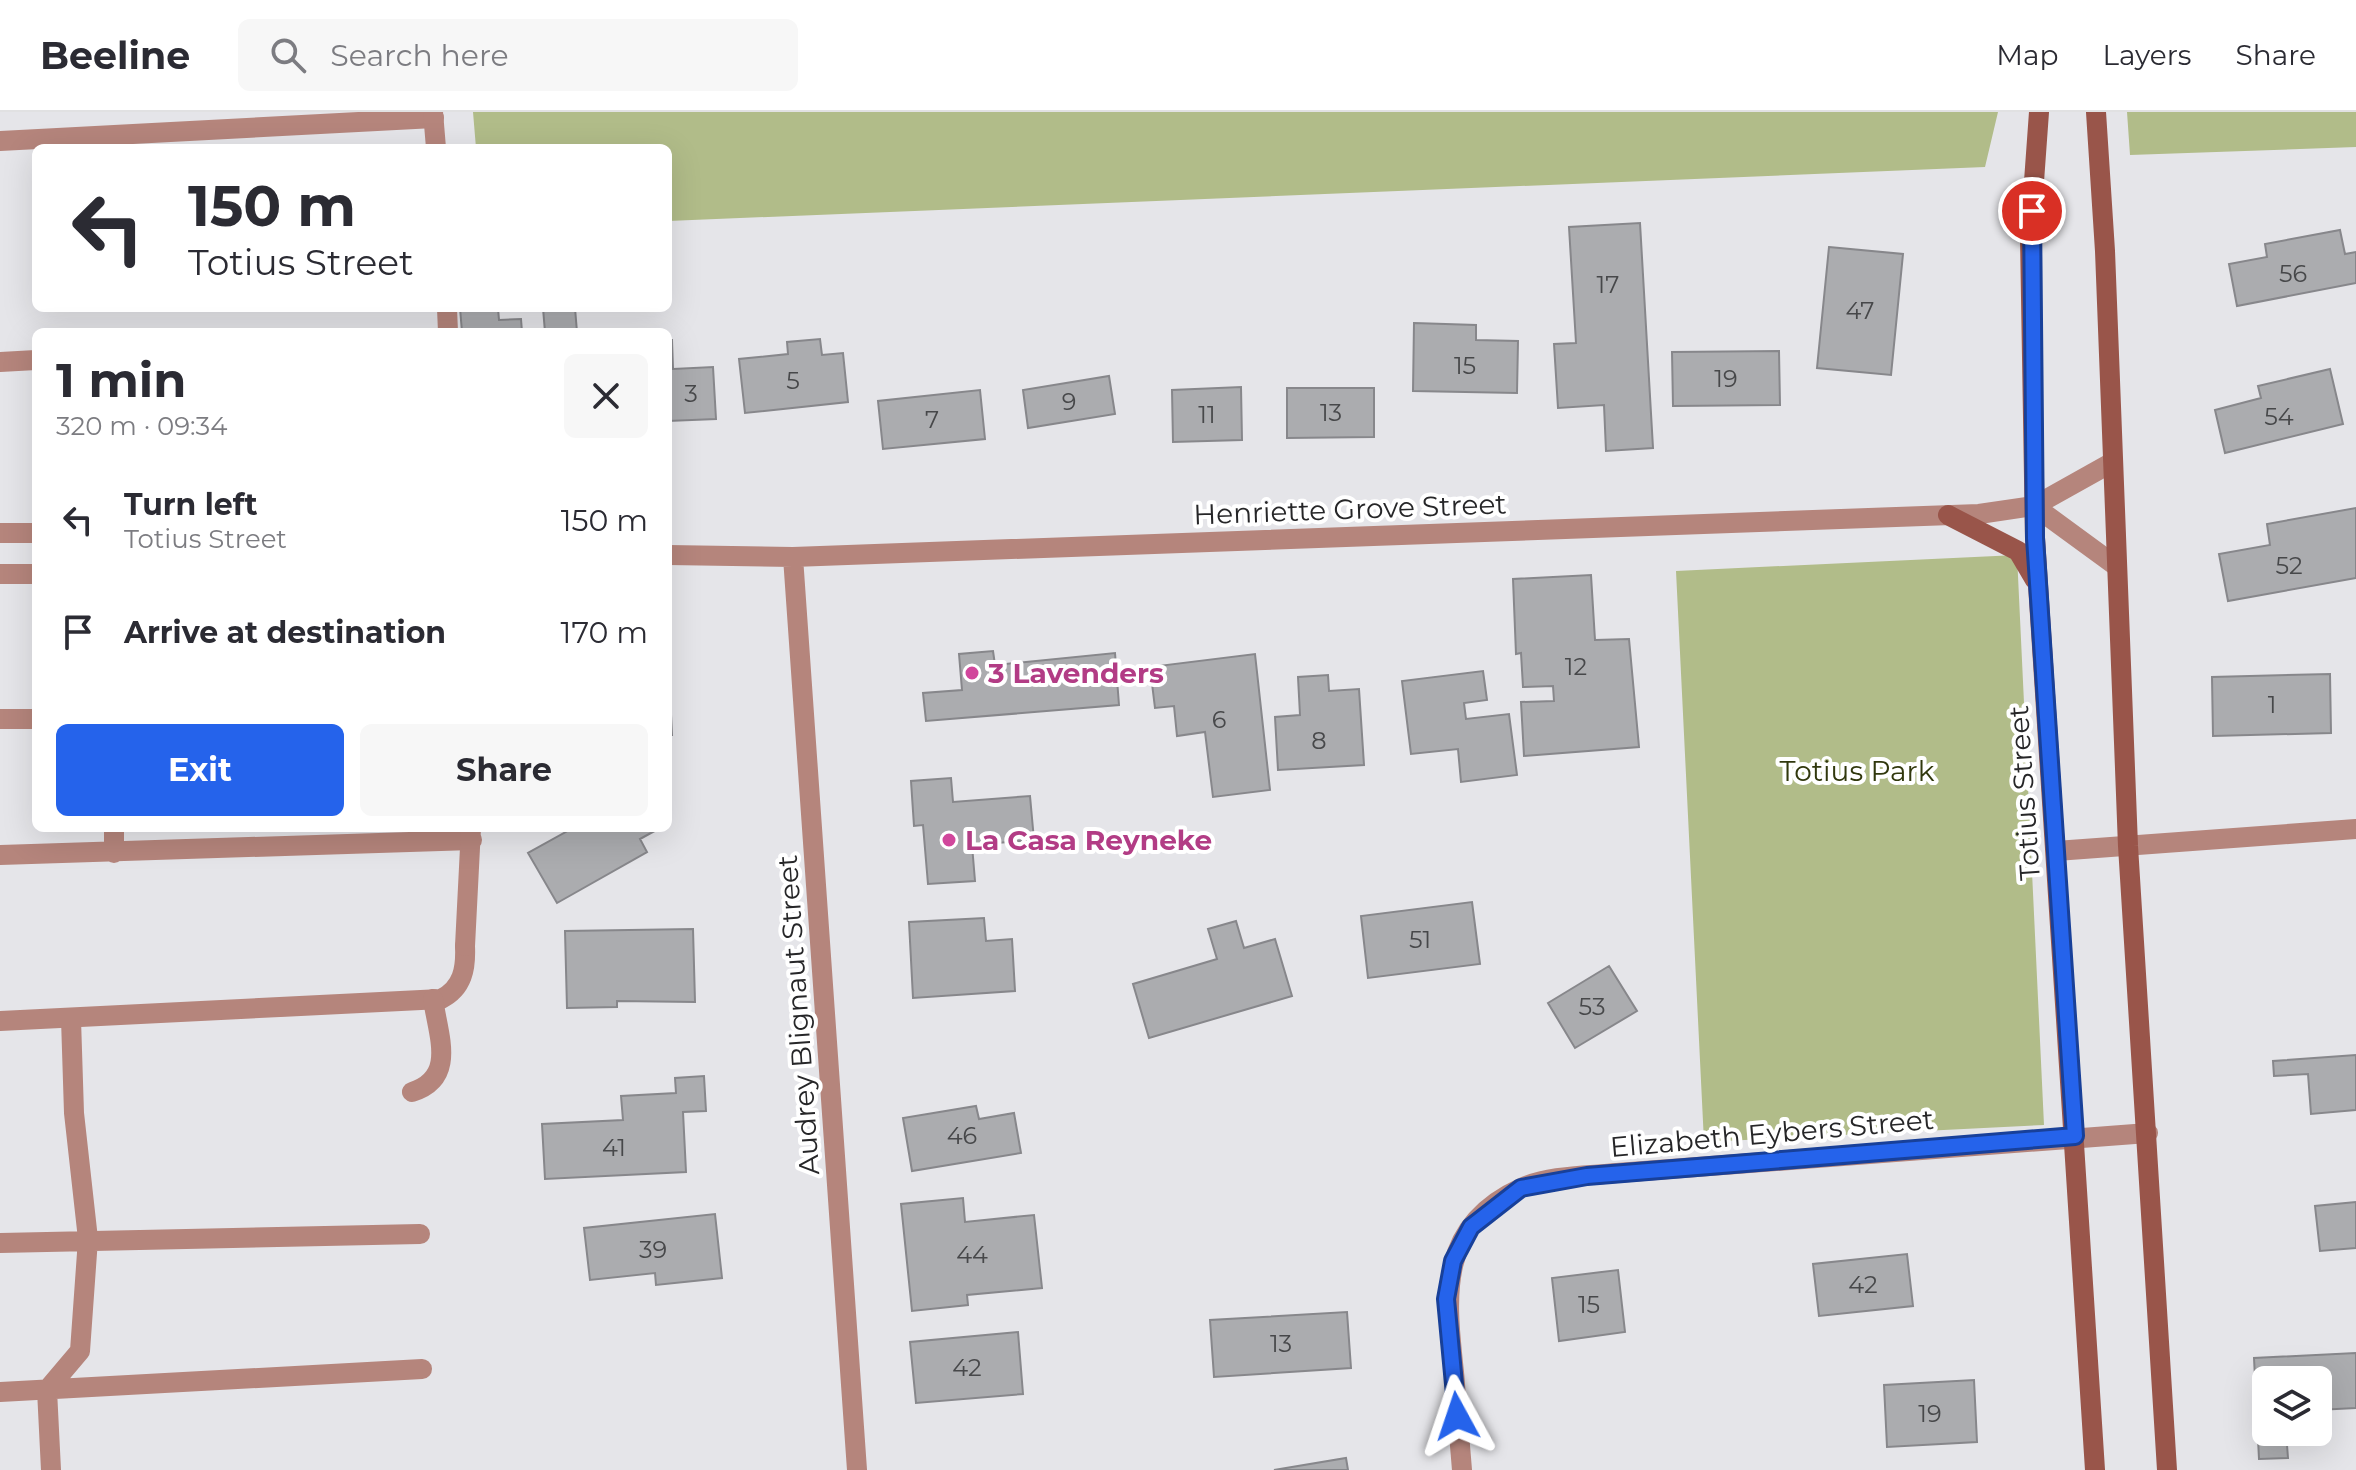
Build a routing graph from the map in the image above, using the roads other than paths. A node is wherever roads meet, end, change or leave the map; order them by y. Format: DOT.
graph roads {
  1 [pos="2039,112"];
  2 [pos="2096,112"];
  3 [pos="433,115"];
  4 [pos="0,141"];
  5 [pos="436,144"];
  6 [pos="32,360"];
  7 [pos="0,362"];
  8 [pos="2111,463"];
  9 [pos="2034,506"];
  10 [pos="1948,515"];
  11 [pos="0,533"];
  12 [pos="32,533"];
  13 [pos="672,555"];
  14 [pos="793,557"];
  15 [pos="2116,566"];
  16 [pos="0,574"];
  17 [pos="32,574"];
  18 [pos="2038,587"];
  19 [pos="0,719"];
  20 [pos="32,719"];
  21 [pos="2356,829"];
  22 [pos="114,832"];
  23 [pos="471,834"];
  24 [pos="2128,846"];
  25 [pos="2056,851"];
  26 [pos="114,853"];
  27 [pos="0,855"];
  28 [pos="433,999"];
  29 [pos="71,1019"];
  30 [pos="0,1021"];
  31 [pos="412,1092"];
  32 [pos="2148,1133"];
  33 [pos="2075,1136"];
  34 [pos="420,1234"];
  35 [pos="88,1239"];
  36 [pos="0,1243"];
  37 [pos="422,1369"];
  38 [pos="47,1390"];
  39 [pos="0,1392"];
  40 [pos="51,1470"];
  41 [pos="857,1470"];
  42 [pos="1462,1470"];
  43 [pos="2095,1470"];
  44 [pos="2167,1470"];
  1 -- 9 [label="street, Totius Street"];
  2 -- 8 [label="street"];
  3 -- 4 [label="street"];
  3 -- 5 [label="street"];
  6 -- 7 [label="street"];
  8 -- 9 [label="street, Henriette Grove Street"];
  8 -- 15 [label="street"];
  9 -- 10 [label="street, Henriette Grove Street"];
  9 -- 15 [label="street"];
  9 -- 18 [label="street, Totius Street"];
  10 -- 14 [label="street, Henriette Grove Street"];
  10 -- 18 [label="street"];
  11 -- 12 [label="street"];
  13 -- 14 [label="street, Henriette Grove Street"];
  14 -- 41 [label="street, Audrey Blignaut Street"];
  15 -- 24 [label="street"];
  16 -- 17 [label="street"];
  18 -- 25 [label="street, Totius Street"];
  19 -- 20 [label="street"];
  21 -- 24 [label="street"];
  22 -- 26 [label="street"];
  23 -- 26 [label="street"];
  23 -- 28 [label="street"];
  24 -- 25 [label="street"];
  24 -- 32 [label="street"];
  25 -- 33 [label="street, Totius Street"];
  26 -- 27 [label="street"];
  28 -- 29 [label="street"];
  28 -- 31 [label="street"];
  29 -- 30 [label="street"];
  29 -- 35 [label="street"];
  32 -- 33 [label="street, Elizabeth Eybers Street"];
  32 -- 44 [label="street"];
  33 -- 42 [label="street, Elizabeth Eybers Street"];
  33 -- 43 [label="street, Totius Street"];
  34 -- 35 [label="street"];
  35 -- 36 [label="street"];
  35 -- 38 [label="street"];
  37 -- 38 [label="street"];
  38 -- 39 [label="street"];
  38 -- 40 [label="street"];
}
